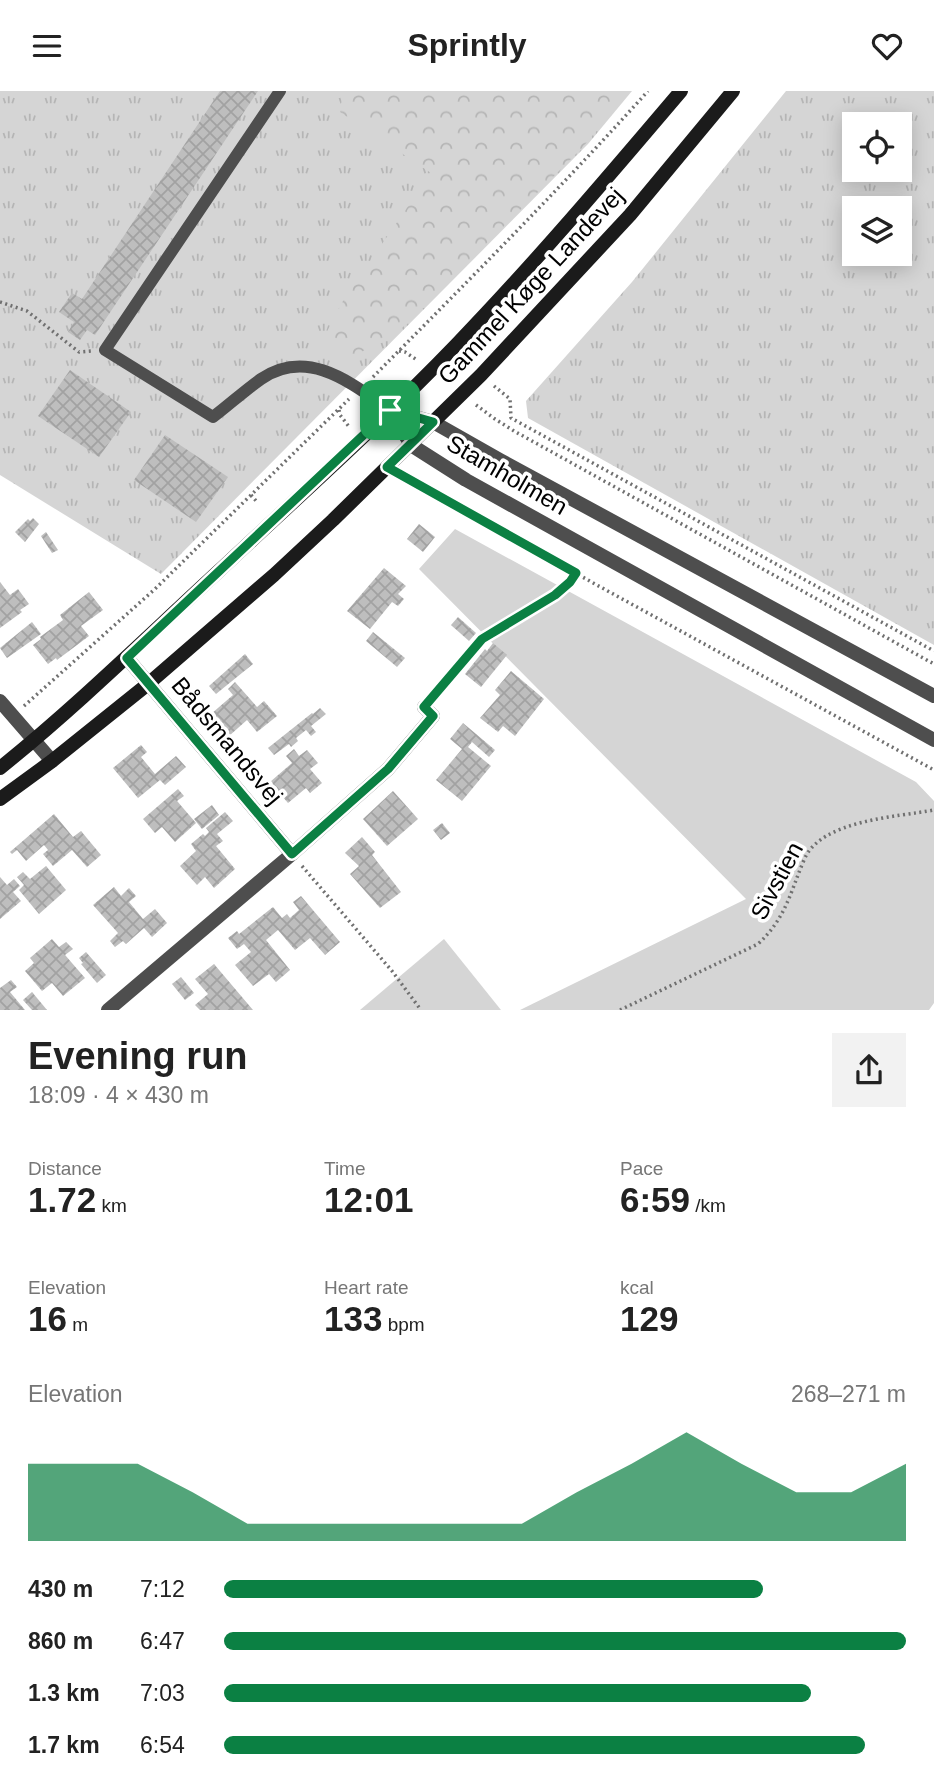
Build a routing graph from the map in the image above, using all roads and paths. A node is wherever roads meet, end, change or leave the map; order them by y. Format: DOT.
graph roads {
  1 [pos="279,91"];
  2 [pos="648,91"];
  3 [pos="681,91"];
  4 [pos="733,91"];
  5 [pos="0,302"];
  6 [pos="105,351"];
  7 [pos="481,375"];
  8 [pos="359,389"];
  9 [pos="462,394"];
  10 [pos="390,410"];
  11 [pos="433,422"];
  12 [pos="411,445"];
  13 [pos="387,467"];
  14 [pos="251,495"];
  15 [pos="257,502"];
  16 [pos="576,573"];
  17 [pos="934,650"];
  18 [pos="127,658"];
  19 [pos="934,664"];
  20 [pos="148,684"];
  21 [pos="934,696"];
  22 [pos="0,701"];
  23 [pos="424,707"];
  24 [pos="14,717"];
  25 [pos="934,740"];
  26 [pos="34,741"];
  27 [pos="52,761"];
  28 [pos="0,768"];
  29 [pos="934,770"];
  30 [pos="0,799"];
  31 [pos="934,810"];
  32 [pos="292,854"];
  33 [pos="108,1010"];
  34 [pos="421,1010"];
  35 [pos="620,1010"];
  1 -- 6 [label="lane"];
  2 -- 8 [label="path"];
  3 -- 10 [label="main road, Gammel Køge Landevej"];
  4 -- 7 [label="main road, Gammel Køge Landevej"];
  5 -- 6 [label="path"];
  6 -- 8 [label="lane"];
  7 -- 9 [label="main road, Gammel Køge Landevej"];
  7 -- 17 [label="path"];
  8 -- 10 [label="lane"];
  8 -- 14 [label="path"];
  9 -- 11 [label="main road, Gammel Køge Landevej"];
  9 -- 19 [label="path"];
  10 -- 11 [label="street, Stamholmen"];
  10 -- 12 [label="street, Stamholmen"];
  10 -- 18 [label="main road, Gammel Køge Landevej"];
  11 -- 12 [label="main road, Gammel Køge Landevej"];
  11 -- 21 [label="street, Stamholmen"];
  12 -- 13 [label="main road, Gammel Køge Landevej"];
  12 -- 25 [label="street, Stamholmen"];
  13 -- 16 [label="path"];
  13 -- 20 [label="main road, Gammel Køge Landevej"];
  14 -- 15 [label="path"];
  14 -- 24 [label="path"];
  16 -- 23 [label="path"];
  16 -- 29 [label="path"];
  18 -- 20 [label="street, Bådsmandsvej"];
  18 -- 26 [label="main road, Gammel Køge Landevej"];
  20 -- 27 [label="main road, Gammel Køge Landevej"];
  20 -- 32 [label="street, Bådsmandsvej"];
  22 -- 24 [label="street"];
  23 -- 32 [label="street"];
  24 -- 26 [label="street"];
  26 -- 27 [label="street"];
  26 -- 28 [label="main road, Gammel Køge Landevej"];
  27 -- 30 [label="main road, Gammel Køge Landevej"];
  31 -- 35 [label="path, Sivstien"];
  32 -- 33 [label="street"];
  32 -- 34 [label="path"];
}
